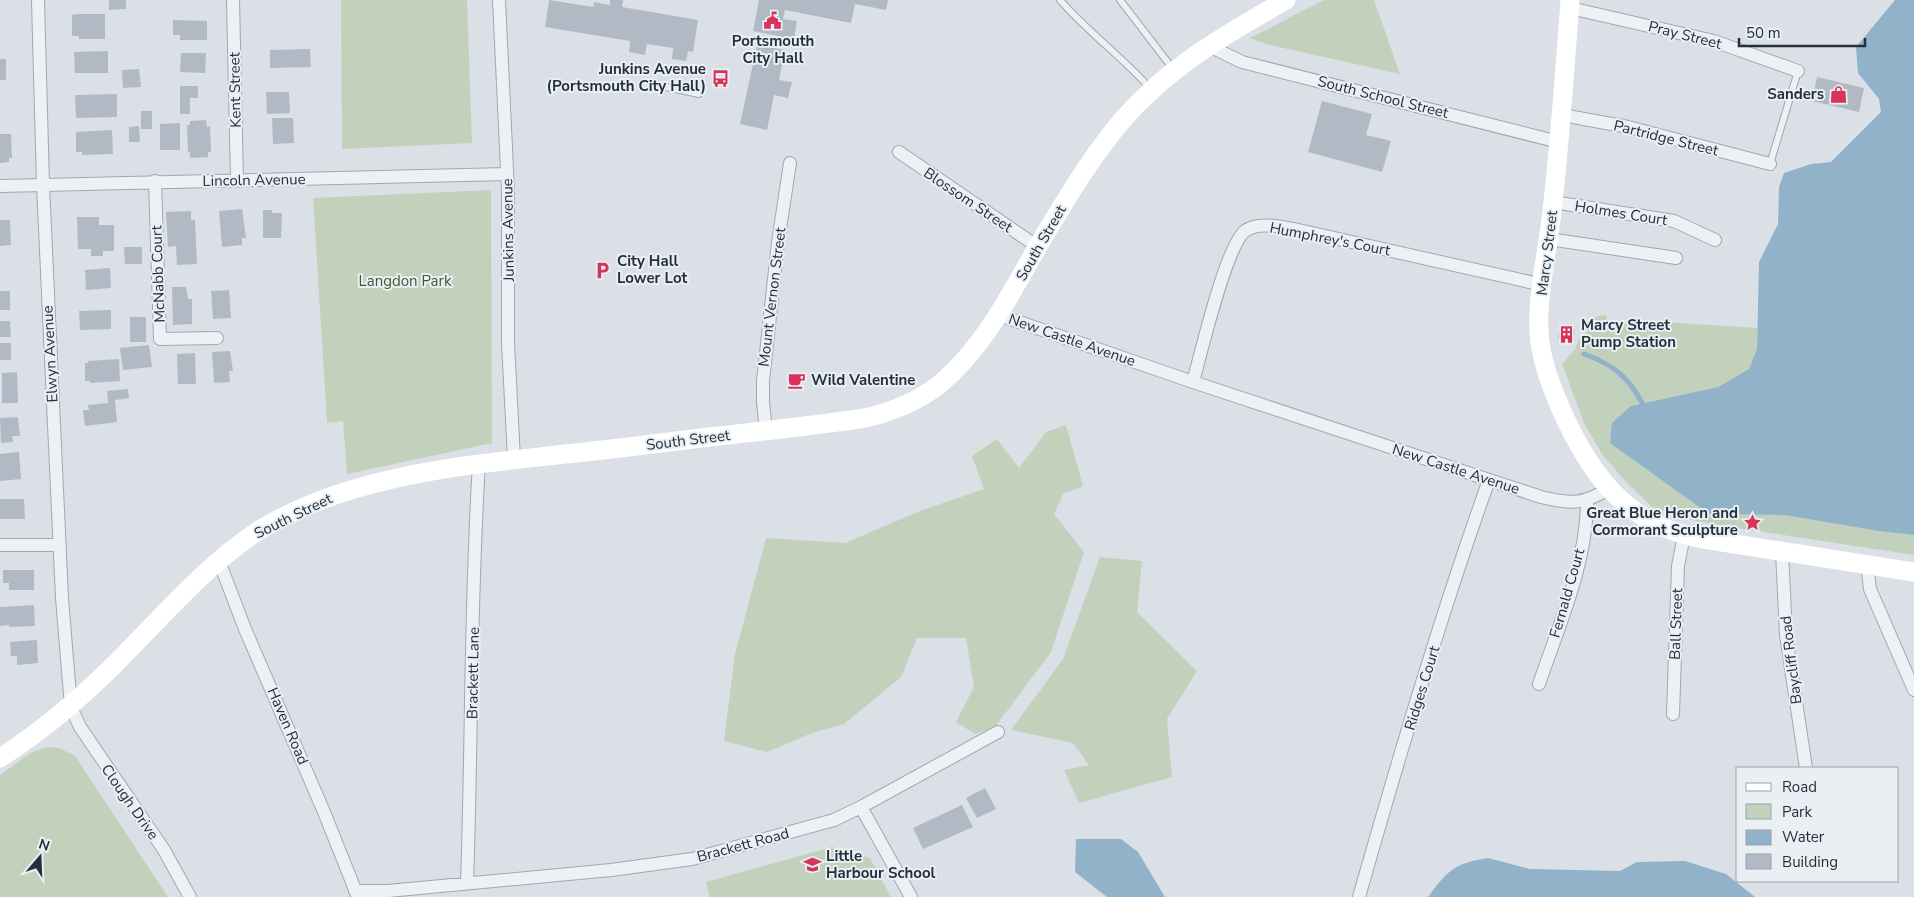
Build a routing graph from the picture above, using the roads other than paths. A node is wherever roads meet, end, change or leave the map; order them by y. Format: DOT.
graph roads {
  1 [pos="38,0"];
  2 [pos="233,0"];
  3 [pos="499,0"];
  4 [pos="1060,0"];
  5 [pos="1120,0"];
  6 [pos="1286,0"];
  7 [pos="1570,4"];
  8 [pos="1210,46"];
  9 [pos="1174,70"];
  10 [pos="1798,71"];
  11 [pos="666,87"];
  12 [pos="1151,89"];
  13 [pos="699,94"];
  14 [pos="1562,115"];
  15 [pos="1559,142"];
  16 [pos="899,152"];
  17 [pos="790,163"];
  18 [pos="1770,164"];
  19 [pos="507,174"];
  20 [pos="237,180"];
  21 [pos="155,181"];
  22 [pos="43,185"];
  23 [pos="0,186"];
  24 [pos="1554,202"];
  25 [pos="1549,239"];
  26 [pos="1715,240"];
  27 [pos="1038,247"];
  28 [pos="1676,258"];
  29 [pos="1543,285"];
  30 [pos="999,315"];
  31 [pos="216,338"];
  32 [pos="1193,382"];
  33 [pos="766,430"];
  34 [pos="514,460"];
  35 [pos="479,464"];
  36 [pos="1489,480"];
  37 [pos="1608,489"];
  38 [pos="1587,501"];
  39 [pos="1684,535"];
  40 [pos="0,545"];
  41 [pos="60,545"];
  42 [pos="1782,552"];
  43 [pos="219,561"];
  44 [pos="1867,565"];
  45 [pos="1914,572"];
  46 [pos="1539,684"];
  47 [pos="1914,690"];
  48 [pos="71,707"];
  49 [pos="1672,714"];
  50 [pos="998,732"];
  51 [pos="0,758"];
  52 [pos="1806,767"];
  53 [pos="862,807"];
  54 [pos="467,883"];
  55 [pos="357,894"];
  56 [pos="190,897"];
  57 [pos="911,897"];
  58 [pos="1359,897"];
  1 -- 22 [label="street, Elwyn Avenue"];
  2 -- 20 [label="street, Kent Street"];
  3 -- 19 [label="street, Junkins Avenue"];
  4 -- 12 [label="lane"];
  5 -- 9 [label="lane"];
  6 -- 8 [label="street, South Street"];
  7 -- 10 [label="street, Pray Street"];
  7 -- 14 [label="street, Marcy Street"];
  8 -- 9 [label="street, South Street"];
  8 -- 15 [label="street, South School Street"];
  9 -- 12 [label="street, South Street"];
  10 -- 18 [label="lane"];
  11 -- 13 [label="lane"];
  12 -- 27 [label="street, South Street"];
  14 -- 15 [label="street, Marcy Street"];
  14 -- 18 [label="street, Partridge Street"];
  15 -- 24 [label="street, Marcy Street"];
  16 -- 27 [label="street, Blossom Street"];
  17 -- 33 [label="street, Mount Vernon Street"];
  19 -- 20 [label="street, Lincoln Avenue"];
  19 -- 34 [label="street, Junkins Avenue"];
  20 -- 21 [label="street, Lincoln Avenue"];
  21 -- 22 [label="street, Lincoln Avenue"];
  21 -- 31 [label="street, McNabb Court"];
  22 -- 23 [label="street, Lincoln Avenue"];
  22 -- 41 [label="street, Elwyn Avenue"];
  24 -- 25 [label="street, Marcy Street"];
  24 -- 26 [label="street, Holmes Court"];
  25 -- 28 [label="street"];
  25 -- 29 [label="street, Marcy Street"];
  27 -- 30 [label="street, South Street"];
  29 -- 32 [label="street, Humphrey's Court"];
  29 -- 37 [label="street, Marcy Street"];
  30 -- 32 [label="street, New Castle Avenue"];
  30 -- 33 [label="street, South Street"];
  32 -- 36 [label="street, New Castle Avenue"];
  33 -- 34 [label="street, South Street"];
  34 -- 35 [label="street, South Street"];
  35 -- 43 [label="street, South Street"];
  35 -- 54 [label="street, Brackett Lane"];
  36 -- 38 [label="street, New Castle Avenue"];
  36 -- 58 [label="street, Ridges Court"];
  37 -- 38 [label="street, New Castle Avenue"];
  37 -- 39 [label="street"];
  38 -- 46 [label="street, Fernald Court"];
  39 -- 42 [label="street"];
  39 -- 49 [label="street, Ball Street"];
  40 -- 41 [label="street"];
  41 -- 48 [label="street, Elwyn Avenue"];
  42 -- 44 [label="street"];
  42 -- 52 [label="street, Baycliff Road"];
  43 -- 48 [label="street, South Street"];
  43 -- 55 [label="street, Haven Road"];
  44 -- 45 [label="street"];
  44 -- 47 [label="street"];
  48 -- 51 [label="street, South Street"];
  48 -- 56 [label="street, Clough Drive"];
  50 -- 53 [label="street, Brackett Road"];
  53 -- 54 [label="street, Brackett Road"];
  53 -- 57 [label="street"];
  54 -- 55 [label="street, Haven Road"];
}
